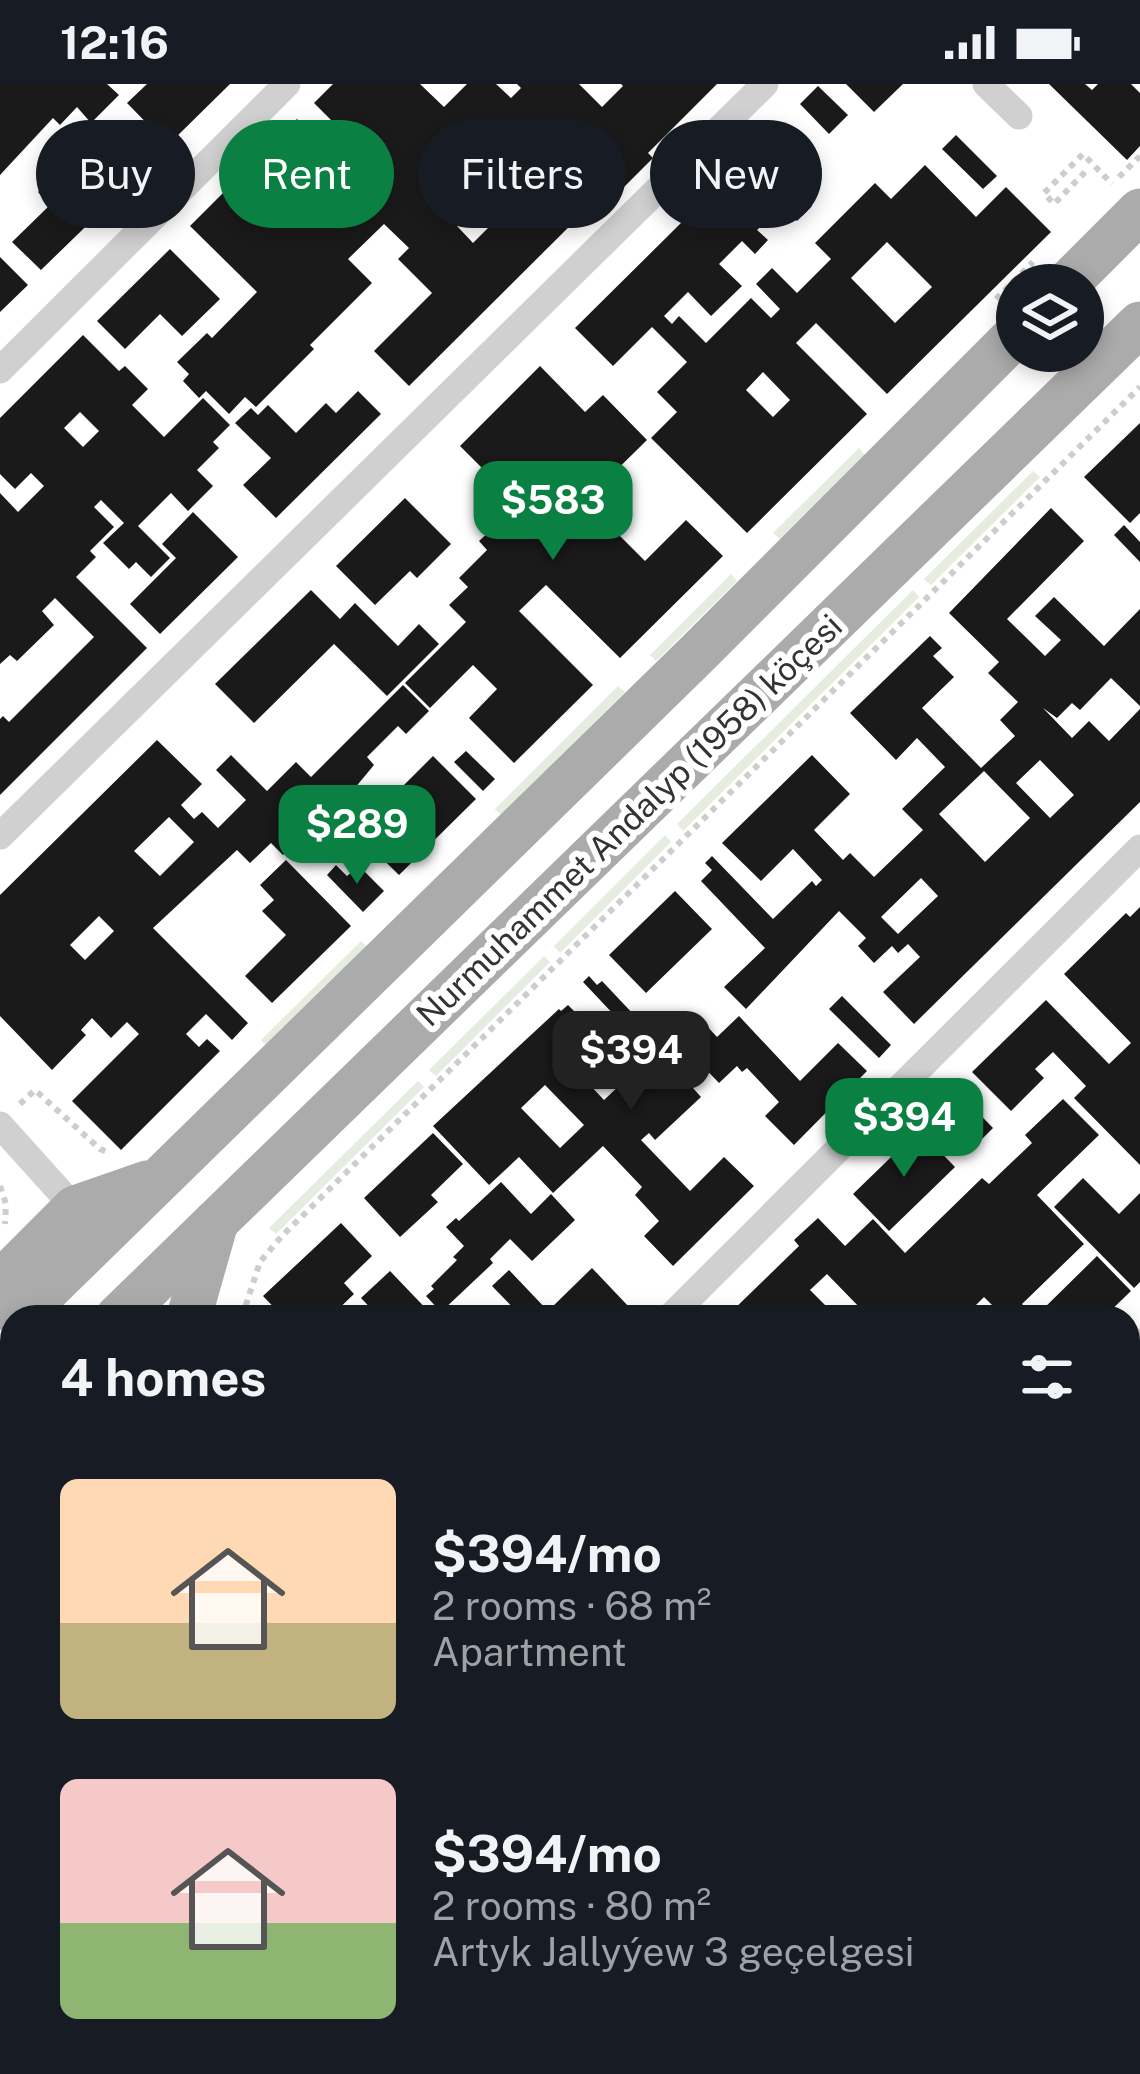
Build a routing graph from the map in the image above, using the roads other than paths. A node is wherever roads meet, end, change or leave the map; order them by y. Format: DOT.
graph roads {
  1 [pos="287,84"];
  2 [pos="765,84"];
  3 [pos="986,84"];
  4 [pos="1019,116"];
  5 [pos="1140,212"];
  6 [pos="1062,264"];
  7 [pos="1140,324"];
  8 [pos="996,328"];
  9 [pos="0,370"];
  10 [pos="0,836"];
  11 [pos="1140,848"];
  12 [pos="0,1125"];
  13 [pos="217,1220"];
  14 [pos="88,1223"];
  15 [pos="0,1283"];
  16 [pos="29,1305"];
  17 [pos="130,1305"];
  18 [pos="192,1305"];
  19 [pos="682,1305"];
  1 -- 9 [label="street"];
  2 -- 10 [label="street"];
  3 -- 4 [label="street"];
  5 -- 6 [label="main road"];
  7 -- 13 [label="main road, Nurmuhammet Andalyp (1958) köçesi"];
  8 -- 14 [label="main road, Nurmuhammet Andalyp (1958) köçesi"];
  11 -- 19 [label="street"];
  12 -- 14 [label="street"];
  13 -- 17 [label="main road, Nurmuhammet Andalyp (1958) köçesi"];
  13 -- 18 [label="main road"];
  14 -- 15 [label="main road"];
  14 -- 16 [label="main road, Nurmuhammet Andalyp (1958) köçesi"];
}
